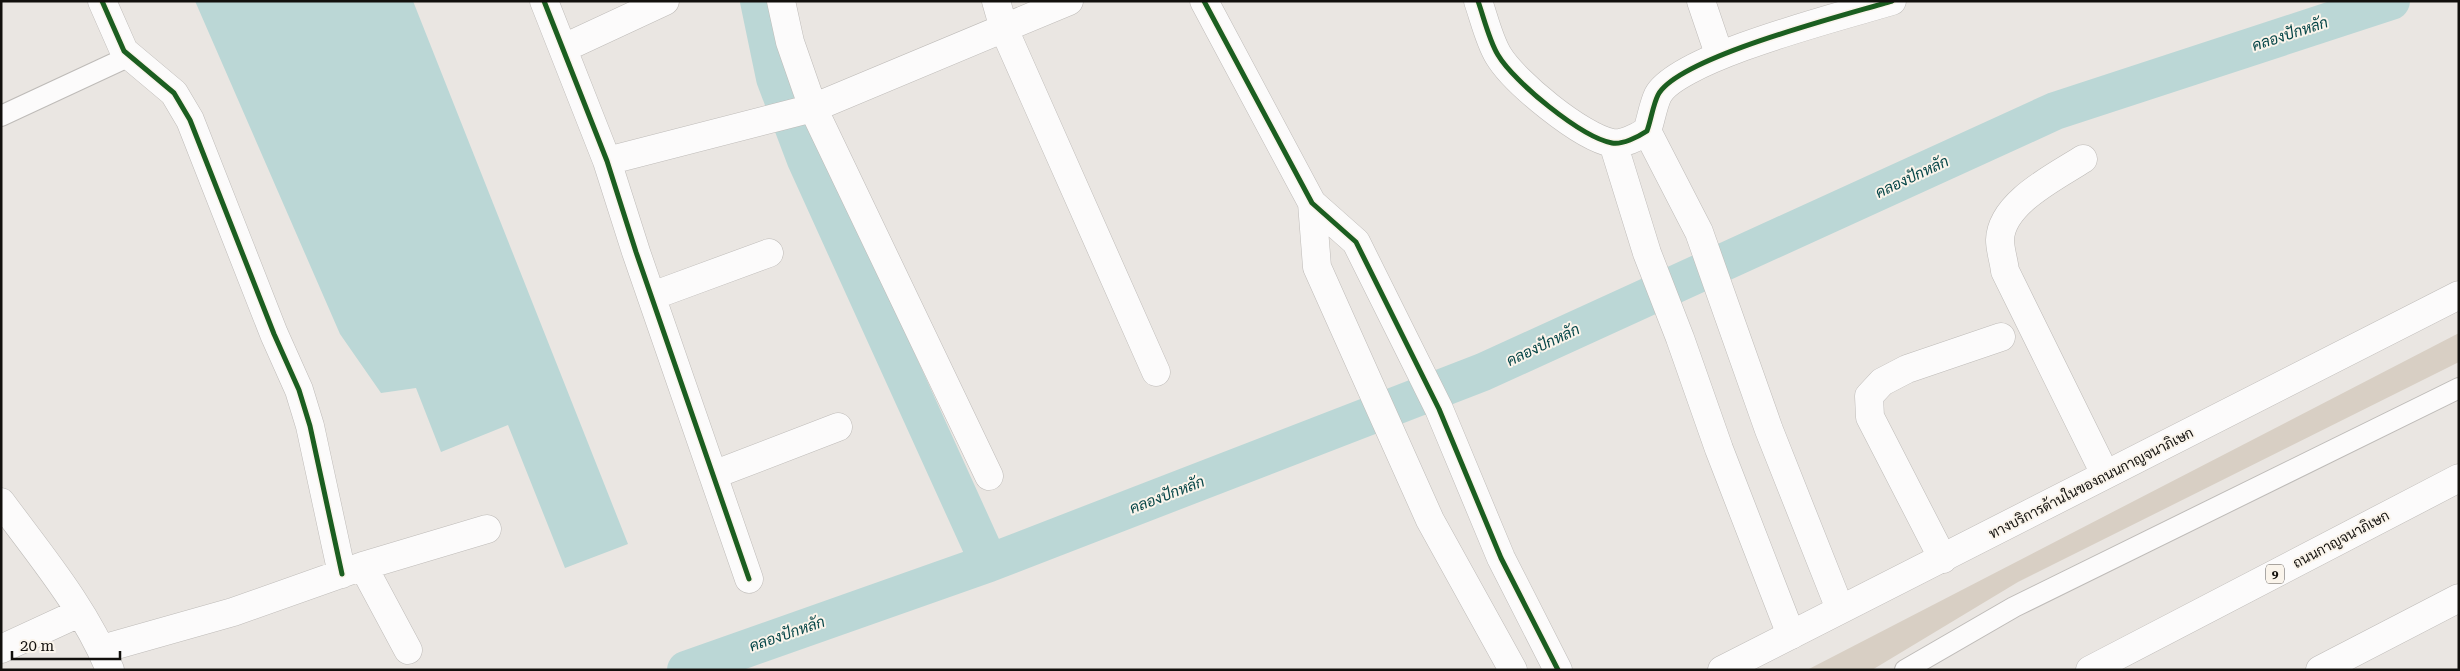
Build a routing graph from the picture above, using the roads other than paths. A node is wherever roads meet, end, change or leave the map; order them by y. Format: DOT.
graph roads {
  1 [pos="102,1"];
  2 [pos="544,1"];
  3 [pos="664,1"];
  4 [pos="781,1"];
  5 [pos="996,1"];
  6 [pos="1069,1"];
  7 [pos="1204,1"];
  8 [pos="1478,1"];
  9 [pos="1701,1"];
  10 [pos="1892,1"];
  11 [pos="1004,29"];
  12 [pos="564,48"];
  13 [pos="1719,54"];
  14 [pos="130,56"];
  15 [pos="806,110"];
  16 [pos="1,116"];
  17 [pos="1647,131"];
  18 [pos="1613,144"];
  19 [pos="2083,159"];
  20 [pos="607,161"];
  21 [pos="1312,203"];
  22 [pos="769,252"];
  23 [pos="652,296"];
  24 [pos="2459,296"];
  25 [pos="2001,336"];
  26 [pos="1156,372"];
  27 [pos="2459,388"];
  28 [pos="838,427"];
  29 [pos="2105,474"];
  30 [pos="713,475"];
  31 [pos="989,476"];
  32 [pos="2459,478"];
  33 [pos="1,502"];
  34 [pos="487,529"];
  35 [pos="1943,559"];
  36 [pos="353,570"];
  37 [pos="748,579"];
  38 [pos="2459,598"];
  39 [pos="1840,609"];
  40 [pos="79,613"];
  41 [pos="1791,635"];
  42 [pos="1,649"];
  43 [pos="408,650"];
  44 [pos="106,659"];
  45 [pos="1513,670"];
  46 [pos="1558,670"];
  47 [pos="1722,670"];
  48 [pos="1905,670"];
  49 [pos="2090,670"];
  50 [pos="2320,670"];
  1 -- 14 [label="main road"];
  2 -- 12 [label="main road"];
  3 -- 12 [label="main road"];
  4 -- 15 [label="main road"];
  5 -- 11 [label="main road"];
  6 -- 11 [label="main road"];
  7 -- 21 [label="main road"];
  8 -- 18 [label="main road"];
  9 -- 13 [label="main road"];
  10 -- 13 [label="main road"];
  11 -- 15 [label="main road"];
  11 -- 26 [label="main road"];
  12 -- 20 [label="main road"];
  13 -- 17 [label="main road"];
  14 -- 16 [label="lane"];
  14 -- 36 [label="main road"];
  15 -- 20 [label="main road"];
  15 -- 31 [label="main road"];
  17 -- 18 [label="main road"];
  17 -- 39 [label="main road"];
  18 -- 41 [label="main road"];
  19 -- 29 [label="main road"];
  20 -- 23 [label="main road"];
  21 -- 45 [label="main road"];
  21 -- 46 [label="main road"];
  22 -- 23 [label="main road"];
  23 -- 30 [label="main road"];
  24 -- 29 [label="main road, ทางบริการด้านในของถนนกาญจนาภิเษก"];
  25 -- 35 [label="main road"];
  27 -- 48 [label="lane"];
  28 -- 30 [label="main road"];
  29 -- 35 [label="main road, ทางบริการด้านในของถนนกาญจนาภิเษก"];
  30 -- 37 [label="main road"];
  32 -- 49 [label="main road, ถนนกาญจนาภิเษก / 9"];
  33 -- 40 [label="main road"];
  34 -- 36 [label="main road"];
  35 -- 39 [label="main road, ทางบริการด้านในของถนนกาญจนาภิเษก"];
  36 -- 43 [label="main road"];
  36 -- 44 [label="main road"];
  38 -- 50 [label="main road"];
  39 -- 41 [label="main road, ทางบริการด้านในของถนนกาญจนาภิเษก"];
  40 -- 42 [label="main road"];
  40 -- 44 [label="main road"];
  41 -- 47 [label="main road, ทางบริการด้านในของถนนกาญจนาภิเษก"];
}
